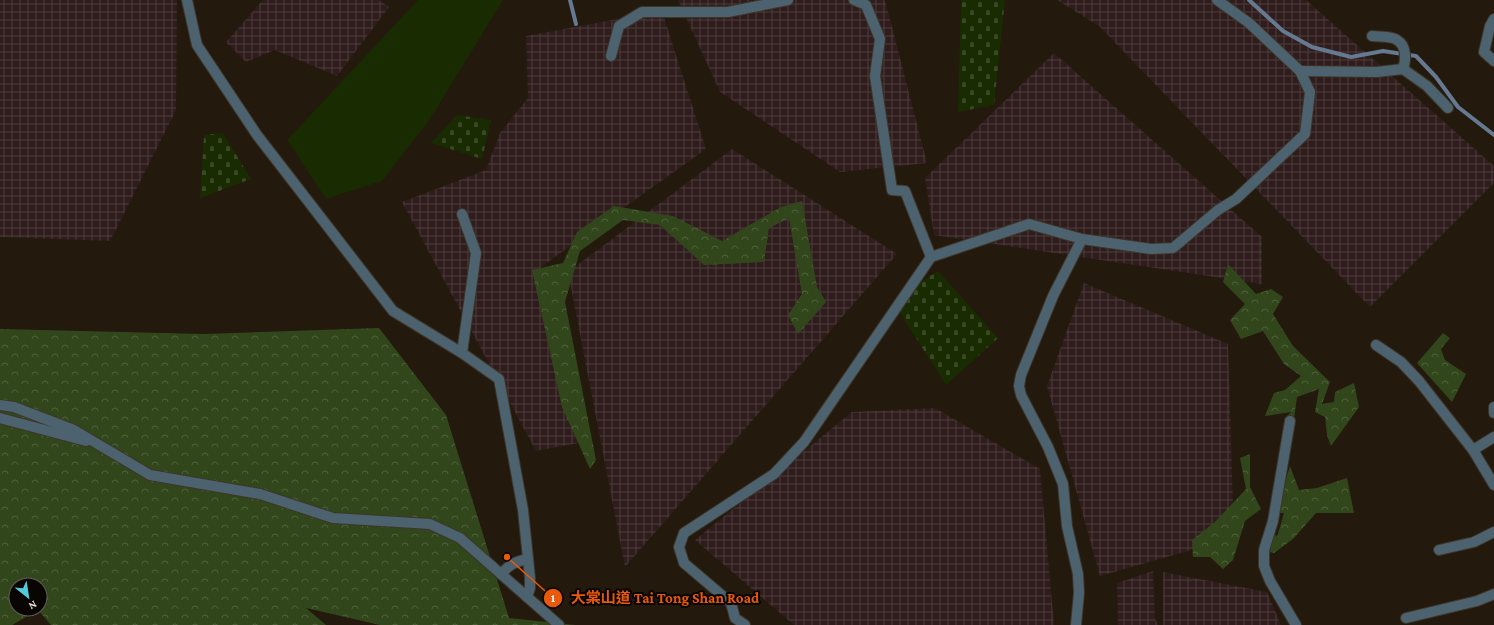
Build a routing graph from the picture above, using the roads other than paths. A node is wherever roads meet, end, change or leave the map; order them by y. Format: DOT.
graph roads {
  1 [pos="188,0"];
  2 [pos="788,0"];
  3 [pos="854,0"];
  4 [pos="1217,0"];
  5 [pos="1494,19"];
  6 [pos="1372,36"];
  7 [pos="611,56"];
  8 [pos="1494,61"];
  9 [pos="1405,64"];
  10 [pos="1300,71"];
  11 [pos="1448,108"];
  12 [pos="462,214"];
  13 [pos="1082,239"];
  14 [pos="931,257"];
  15 [pos="1376,345"];
  16 [pos="462,352"];
  17 [pos="0,405"];
  18 [pos="1494,407"];
  19 [pos="1494,413"];
  20 [pos="0,418"];
  21 [pos="1290,421"];
  22 [pos="1494,437"];
  23 [pos="99,445"];
  24 [pos="1473,450"];
  25 [pos="1494,485"];
  26 [pos="1494,532"];
  27 [pos="1439,550"];
  28 [pos="528,559"];
  29 [pos="501,574"];
  30 [pos="1494,594"];
  31 [pos="527,597"];
  32 [pos="1406,618"];
  33 [pos="559,625"];
  34 [pos="746,625"];
  35 [pos="1076,625"];
  36 [pos="1296,625"];
  1 -- 16 [label="street"];
  2 -- 7 [label="street"];
  3 -- 14 [label="street"];
  4 -- 10 [label="street"];
  5 -- 8 [label="street"];
  6 -- 9 [label="street"];
  9 -- 10 [label="street"];
  9 -- 11 [label="street"];
  10 -- 13 [label="street"];
  12 -- 16 [label="street"];
  13 -- 14 [label="street"];
  13 -- 35 [label="street"];
  14 -- 34 [label="street"];
  15 -- 24 [label="street"];
  16 -- 28 [label="street"];
  17 -- 23 [label="street"];
  18 -- 19 [label="street"];
  20 -- 23 [label="street"];
  21 -- 36 [label="street"];
  22 -- 24 [label="street"];
  23 -- 29 [label="street"];
  24 -- 25 [label="street"];
  26 -- 27 [label="street"];
  28 -- 29 [label="street"];
  28 -- 31 [label="street"];
  29 -- 31 [label="street"];
  30 -- 32 [label="street"];
  31 -- 33 [label="street"];
}
